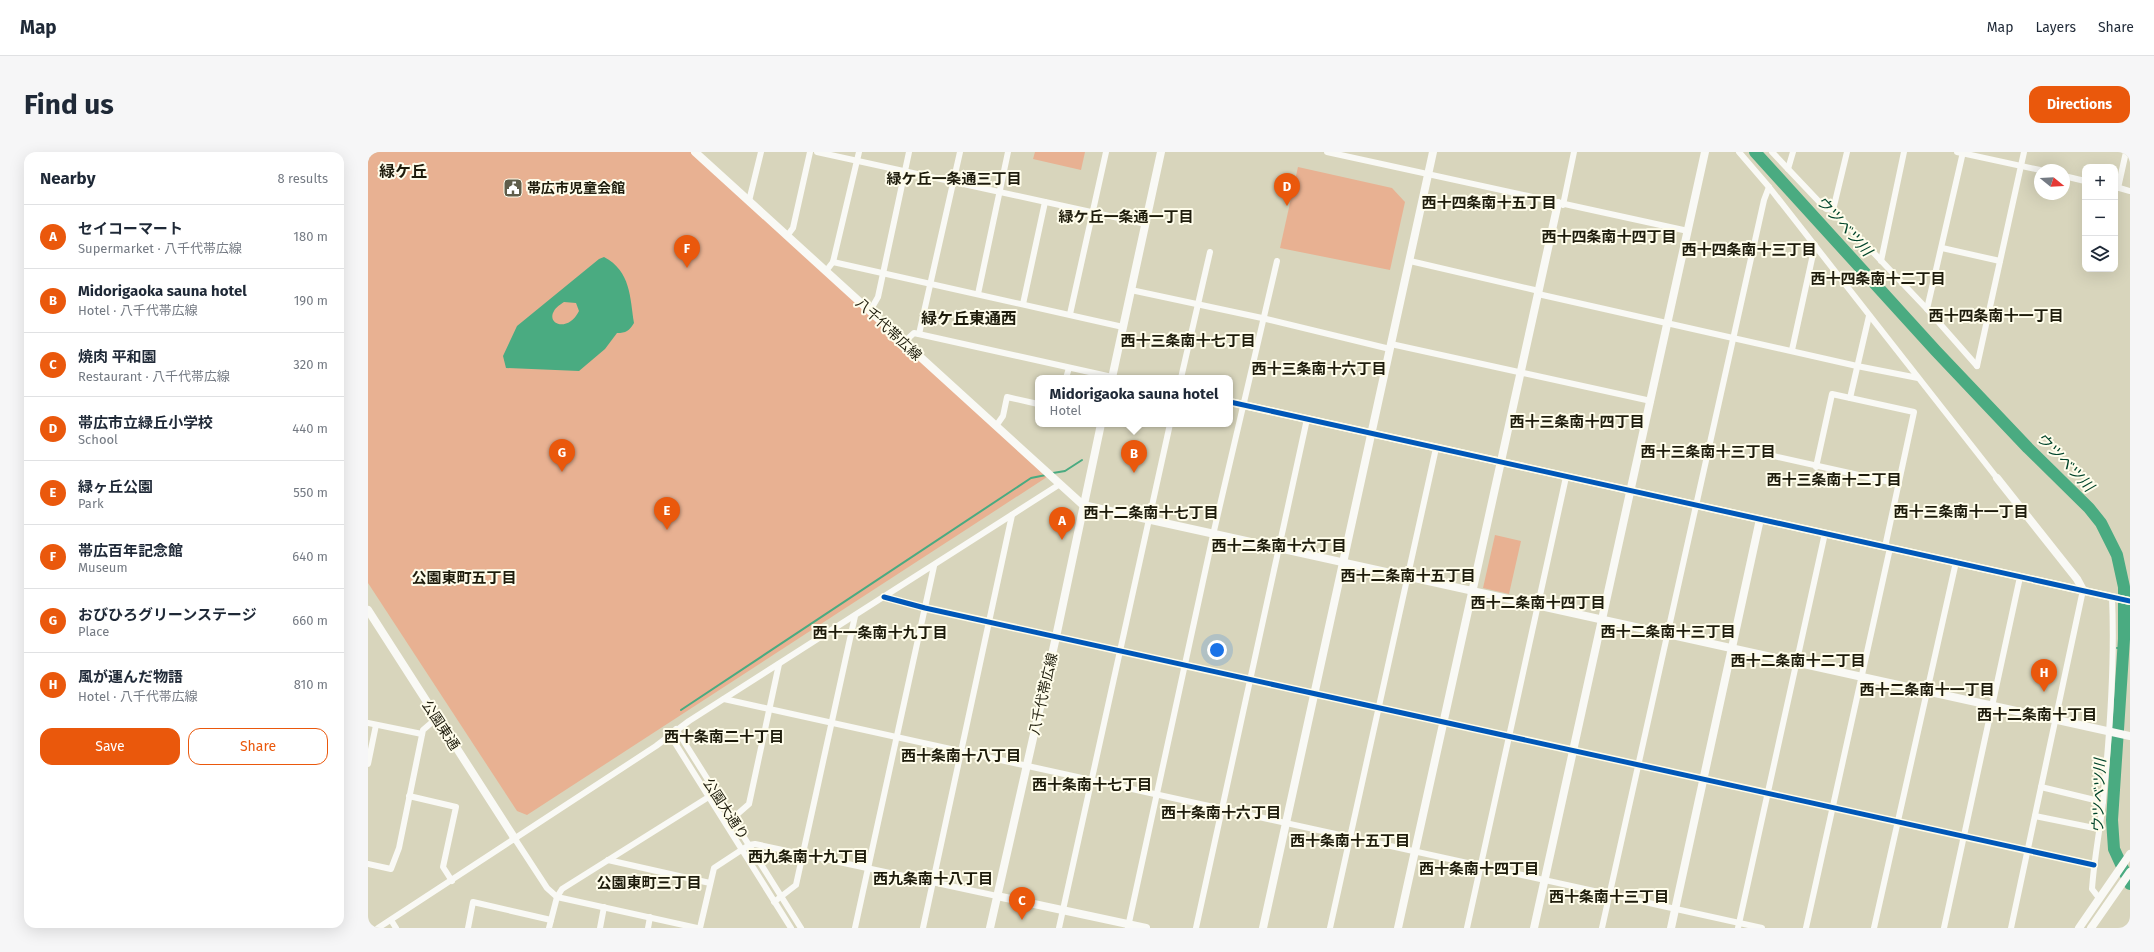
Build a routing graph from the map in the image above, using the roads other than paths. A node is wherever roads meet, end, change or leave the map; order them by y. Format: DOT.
graph roads {
  1 [pos="695,152"];
  2 [pos="761,152"];
  3 [pos="810,152"];
  4 [pos="817,152"];
  5 [pos="859,152"];
  6 [pos="909,152"];
  7 [pos="960,152"];
  8 [pos="1008,152"];
  9 [pos="1106,152"];
  10 [pos="1161,152"];
  11 [pos="1327,152"];
  12 [pos="1433,152"];
  13 [pos="1574,152"];
  14 [pos="1704,152"];
  15 [pos="1739,152"];
  16 [pos="1772,152"];
  17 [pos="1793,152"];
  18 [pos="1847,152"];
  19 [pos="1904,152"];
  20 [pos="1961,152"];
  21 [pos="2024,152"];
  22 [pos="2126,152"];
  23 [pos="857,161"];
  24 [pos="2021,166"];
  25 [pos="1788,169"];
  26 [pos="2034,169"];
  27 [pos="904,171"];
  28 [pos="1428,174"];
  29 [pos="2070,177"];
  30 [pos="2082,179"];
  31 [pos="953,182"];
  32 [pos="2118,184"];
  33 [pos="1769,187"];
  34 [pos="2118,188"];
  35 [pos="2130,191"];
  36 [pos="999,192"];
  37 [pos="749,201"];
  38 [pos="1045,202"];
  39 [pos="1560,204"];
  40 [pos="1834,210"];
  41 [pos="1093,213"];
  42 [pos="1146,224"];
  43 [pos="1688,232"];
  44 [pos="787,236"];
  45 [pos="1815,245"];
  46 [pos="1942,248"];
  47 [pos="1210,252"];
  48 [pos="2000,260"];
  49 [pos="1277,261"];
  50 [pos="1881,261"];
  51 [pos="833,262"];
  52 [pos="1410,262"];
  53 [pos="826,271"];
  54 [pos="882,273"];
  55 [pos="931,284"];
  56 [pos="1131,290"];
  57 [pos="1538,292"];
  58 [pos="978,294"];
  59 [pos="1023,304"];
  60 [pos="1198,305"];
  61 [pos="870,310"];
  62 [pos="1927,310"];
  63 [pos="1070,314"];
  64 [pos="1869,316"];
  65 [pos="1262,318"];
  66 [pos="1668,323"];
  67 [pos="1123,327"];
  68 [pos="919,334"];
  69 [pos="1733,337"];
  70 [pos="904,342"];
  71 [pos="1390,346"];
  72 [pos="1792,350"];
  73 [pos="1857,366"];
  74 [pos="1069,368"];
  75 [pos="1521,374"];
  76 [pos="1067,375"];
  77 [pos="1100,375"];
  78 [pos="1115,375"];
  79 [pos="1182,375"];
  80 [pos="1918,378"];
  81 [pos="1850,398"];
  82 [pos="1651,401"];
  83 [pos="1035,403"];
  84 [pos="1233,403"];
  85 [pos="1242,405"];
  86 [pos="1307,419"];
  87 [pos="996,426"];
  88 [pos="1101,427"];
  89 [pos="1169,427"];
  90 [pos="1371,434"];
  91 [pos="1436,448"];
  92 [pos="1769,456"];
  93 [pos="1502,462"];
  94 [pos="1816,467"];
  95 [pos="1566,477"];
  96 [pos="1997,478"];
  97 [pos="1060,484"];
  98 [pos="1899,484"];
  99 [pos="1631,492"];
  100 [pos="1083,505"];
  101 [pos="1697,505"];
  102 [pos="1012,515"];
  103 [pos="1760,519"];
  104 [pos="1148,521"];
  105 [pos="1825,533"];
  106 [pos="1212,535"];
  107 [pos="1887,547"];
  108 [pos="1278,548"];
  109 [pos="1956,562"];
  110 [pos="1342,563"];
  111 [pos="934,566"];
  112 [pos="2020,576"];
  113 [pos="1408,578"];
  114 [pos="2083,590"];
  115 [pos="1472,592"];
  116 [pos="884,597"];
  117 [pos="2116,597"];
  118 [pos="2130,601"];
  119 [pos="1537,606"];
  120 [pos="925,608"];
  121 [pos="368,610"];
  122 [pos="855,616"];
  123 [pos="1602,620"];
  124 [pos="990,622"];
  125 [pos="1667,635"];
  126 [pos="1056,637"];
  127 [pos="1732,649"];
  128 [pos="1120,650"];
  129 [pos="1797,663"];
  130 [pos="779,664"];
  131 [pos="1184,665"];
  132 [pos="1861,676"];
  133 [pos="1249,679"];
  134 [pos="1927,692"];
  135 [pos="1314,693"];
  136 [pos="724,699"];
  137 [pos="1991,706"];
  138 [pos="1380,708"];
  139 [pos="769,709"];
  140 [pos="437,718"];
  141 [pos="2056,720"];
  142 [pos="1444,722"];
  143 [pos="368,723"];
  144 [pos="831,723"];
  145 [pos="376,725"];
  146 [pos="676,729"];
  147 [pos="2110,732"];
  148 [pos="422,734"];
  149 [pos="670,735"];
  150 [pos="1509,736"];
  151 [pos="2130,736"];
  152 [pos="896,738"];
  153 [pos="1574,750"];
  154 [pos="962,752"];
  155 [pos="368,764"];
  156 [pos="1639,765"];
  157 [pos="1027,766"];
  158 [pos="1704,779"];
  159 [pos="1091,780"];
  160 [pos="2041,787"];
  161 [pos="715,793"];
  162 [pos="1156,794"];
  163 [pos="1768,794"];
  164 [pos="409,796"];
  165 [pos="708,797"];
  166 [pos="2103,802"];
  167 [pos="1221,808"];
  168 [pos="1833,808"];
  169 [pos="2035,816"];
  170 [pos="733,818"];
  171 [pos="1898,821"];
  172 [pos="1286,823"];
  173 [pos="2099,829"];
  174 [pos="1964,836"];
  175 [pos="1350,837"];
  176 [pos="515,839"];
  177 [pos="749,845"];
  178 [pos="742,849"];
  179 [pos="2028,849"];
  180 [pos="1415,851"];
  181 [pos="804,853"];
  182 [pos="2130,854"];
  183 [pos="608,860"];
  184 [pos="368,864"];
  185 [pos="1481,866"];
  186 [pos="2094,866"];
  187 [pos="869,868"];
  188 [pos="2130,872"];
  189 [pos="1545,880"];
  190 [pos="452,881"];
  191 [pos="932,882"];
  192 [pos="710,883"];
  193 [pos="1609,894"];
  194 [pos="997,896"];
  195 [pos="557,897"];
  196 [pos="782,897"];
  197 [pos="2099,898"];
  198 [pos="774,902"];
  199 [pos="604,907"];
  200 [pos="1675,908"];
  201 [pos="1063,910"];
  202 [pos="650,917"];
  203 [pos="391,920"];
  204 [pos="551,920"];
  205 [pos="1128,926"];
  206 [pos="1738,926"];
  207 [pos="378,928"];
  208 [pos="396,928"];
  209 [pos="468,928"];
  210 [pos="549,928"];
  211 [pos="600,928"];
  212 [pos="648,928"];
  213 [pos="699,928"];
  214 [pos="791,928"];
  215 [pos="801,928"];
  216 [pos="855,928"];
  217 [pos="923,928"];
  218 [pos="990,928"];
  219 [pos="1059,928"];
  220 [pos="1146,928"];
  221 [pos="1196,928"];
  222 [pos="1263,928"];
  223 [pos="1330,928"];
  224 [pos="1398,928"];
  225 [pos="1467,928"];
  226 [pos="1534,928"];
  227 [pos="1602,928"];
  228 [pos="1671,928"];
  229 [pos="1762,928"];
  230 [pos="1806,928"];
  231 [pos="1874,928"];
  232 [pos="1944,928"];
  233 [pos="2011,928"];
  234 [pos="2079,928"];
  235 [pos="2091,928"];
  1 -- 37 [label="street, 八千代帯広線"];
  2 -- 37 [label="street"];
  3 -- 44 [label="street"];
  4 -- 23 [label="street"];
  5 -- 23 [label="street"];
  6 -- 27 [label="street"];
  7 -- 31 [label="street"];
  8 -- 36 [label="street"];
  9 -- 41 [label="street"];
  10 -- 42 [label="street"];
  11 -- 28 [label="street"];
  12 -- 28 [label="street"];
  13 -- 39 [label="street"];
  14 -- 43 [label="street"];
  15 -- 33 [label="street"];
  16 -- 25 [label="street"];
  17 -- 25 [label="street"];
  18 -- 40 [label="street"];
  19 -- 50 [label="street"];
  20 -- 24 [label="street"];
  20 -- 46 [label="street"];
  21 -- 24 [label="street"];
  22 -- 32 [label="street"];
  23 -- 27 [label="street"];
  23 -- 51 [label="street"];
  24 -- 26 [label="street"];
  24 -- 48 [label="street"];
  25 -- 40 [label="street"];
  27 -- 31 [label="street"];
  27 -- 54 [label="street"];
  28 -- 39 [label="street"];
  28 -- 52 [label="street"];
  29 -- 30 [label="street"];
  31 -- 36 [label="street"];
  31 -- 55 [label="street"];
  33 -- 45 [label="street"];
  33 -- 69 [label="street"];
  34 -- 35 [label="street"];
  36 -- 38 [label="street"];
  36 -- 58 [label="street"];
  37 -- 44 [label="street, 八千代帯広線"];
  38 -- 41 [label="street"];
  38 -- 59 [label="street"];
  39 -- 43 [label="street"];
  39 -- 57 [label="street"];
  40 -- 50 [label="street"];
  41 -- 42 [label="street"];
  41 -- 63 [label="street"];
  42 -- 56 [label="street"];
  43 -- 66 [label="street"];
  44 -- 53 [label="street, 八千代帯広線"];
  45 -- 64 [label="street"];
  45 -- 72 [label="street"];
  46 -- 48 [label="street"];
  46 -- 62 [label="street"];
  47 -- 60 [label="street"];
  48 -- 62 [label="street"];
  49 -- 65 [label="street"];
  50 -- 62 [label="street"];
  51 -- 53 [label="street"];
  51 -- 54 [label="street"];
  52 -- 57 [label="street"];
  52 -- 71 [label="street"];
  53 -- 61 [label="street, 八千代帯広線"];
  54 -- 55 [label="street"];
  54 -- 61 [label="street"];
  55 -- 58 [label="street"];
  55 -- 68 [label="street"];
  56 -- 60 [label="street"];
  56 -- 67 [label="street"];
  57 -- 66 [label="street"];
  57 -- 75 [label="street"];
  58 -- 59 [label="street"];
  59 -- 63 [label="street"];
  60 -- 65 [label="street"];
  60 -- 79 [label="street"];
  61 -- 70 [label="street, 八千代帯広線"];
  63 -- 67 [label="street"];
  64 -- 73 [label="street"];
  64 -- 80 [label="street"];
  65 -- 71 [label="street"];
  65 -- 85 [label="street"];
  66 -- 69 [label="street"];
  66 -- 82 [label="street"];
  67 -- 78 [label="street"];
  68 -- 70 [label="street"];
  68 -- 74 [label="street"];
  69 -- 72 [label="street"];
  69 -- 101 [label="street"];
  70 -- 87 [label="street, 八千代帯広線"];
  71 -- 75 [label="street"];
  71 -- 90 [label="street"];
  72 -- 73 [label="street"];
  73 -- 80 [label="street"];
  73 -- 81 [label="street"];
  74 -- 76 [label="street"];
  74 -- 77 [label="street"];
  75 -- 82 [label="street"];
  75 -- 93 [label="street"];
  80 -- 96 [label="street"];
  81 -- 94 [label="street"];
  81 -- 98 [label="street"];
  82 -- 99 [label="street"];
  83 -- 87 [label="street"];
  84 -- 85 [label="street"];
  85 -- 86 [label="street"];
  85 -- 106 [label="street"];
  86 -- 90 [label="street"];
  86 -- 108 [label="street"];
  87 -- 97 [label="street, 八千代帯広線"];
  88 -- 100 [label="street"];
  89 -- 104 [label="street"];
  90 -- 91 [label="street"];
  90 -- 110 [label="street"];
  91 -- 93 [label="street"];
  91 -- 113 [label="street"];
  92 -- 94 [label="street"];
  93 -- 95 [label="street"];
  93 -- 115 [label="street"];
  94 -- 98 [label="street"];
  95 -- 99 [label="street"];
  95 -- 119 [label="street"];
  96 -- 114 [label="street"];
  97 -- 100 [label="street, 八千代帯広線"];
  97 -- 102 [label="street"];
  98 -- 107 [label="street"];
  99 -- 101 [label="street"];
  99 -- 123 [label="street"];
  100 -- 104 [label="street, 八千代帯広線"];
  100 -- 126 [label="street, 八千代帯広線"];
  101 -- 103 [label="street"];
  101 -- 125 [label="street"];
  102 -- 111 [label="street"];
  102 -- 124 [label="street"];
  103 -- 105 [label="street"];
  103 -- 127 [label="street"];
  104 -- 106 [label="street, 八千代帯広線"];
  104 -- 128 [label="street"];
  105 -- 107 [label="street"];
  105 -- 129 [label="street"];
  106 -- 108 [label="street, 八千代帯広線"];
  106 -- 131 [label="street"];
  107 -- 109 [label="street"];
  107 -- 132 [label="street"];
  108 -- 110 [label="street, 八千代帯広線"];
  108 -- 133 [label="street"];
  109 -- 112 [label="street"];
  109 -- 134 [label="street"];
  110 -- 113 [label="street, 八千代帯広線"];
  110 -- 135 [label="street"];
  111 -- 116 [label="street"];
  111 -- 120 [label="street"];
  112 -- 114 [label="street"];
  112 -- 137 [label="street"];
  113 -- 115 [label="street, 八千代帯広線"];
  113 -- 138 [label="street"];
  114 -- 117 [label="street"];
  114 -- 141 [label="street"];
  115 -- 119 [label="street, 八千代帯広線"];
  115 -- 142 [label="street"];
  116 -- 120 [label="street"];
  116 -- 122 [label="street"];
  117 -- 118 [label="street"];
  117 -- 147 [label="street"];
  119 -- 123 [label="street, 八千代帯広線"];
  119 -- 150 [label="street"];
  120 -- 124 [label="street"];
  120 -- 152 [label="street"];
  121 -- 140 [label="street, 公園東通"];
  122 -- 130 [label="street"];
  122 -- 144 [label="street"];
  123 -- 125 [label="street, 八千代帯広線"];
  123 -- 153 [label="street"];
  124 -- 126 [label="street"];
  124 -- 154 [label="street"];
  125 -- 127 [label="street, 八千代帯広線"];
  125 -- 156 [label="street"];
  126 -- 128 [label="street"];
  126 -- 157 [label="street, 八千代帯広線"];
  127 -- 129 [label="street, 八千代帯広線"];
  127 -- 158 [label="street"];
  128 -- 131 [label="street"];
  128 -- 159 [label="street"];
  129 -- 132 [label="street, 八千代帯広線"];
  129 -- 163 [label="street"];
  130 -- 136 [label="street"];
  130 -- 139 [label="street"];
  131 -- 133 [label="street"];
  131 -- 162 [label="street"];
  132 -- 134 [label="street, 八千代帯広線"];
  132 -- 168 [label="street"];
  133 -- 135 [label="street"];
  133 -- 167 [label="street"];
  134 -- 137 [label="street, 八千代帯広線"];
  134 -- 171 [label="street"];
  135 -- 138 [label="street"];
  135 -- 172 [label="street"];
  136 -- 139 [label="street"];
  136 -- 146 [label="street"];
  137 -- 141 [label="street, 八千代帯広線"];
  137 -- 174 [label="street"];
  138 -- 142 [label="street"];
  138 -- 175 [label="street"];
  139 -- 144 [label="street"];
  139 -- 170 [label="street"];
  140 -- 148 [label="street"];
  140 -- 176 [label="street, 公園東通"];
  141 -- 147 [label="street, 八千代帯広線"];
  141 -- 160 [label="street"];
  142 -- 150 [label="street"];
  142 -- 180 [label="street"];
  143 -- 145 [label="street"];
  144 -- 152 [label="street"];
  144 -- 181 [label="street"];
  145 -- 148 [label="street"];
  145 -- 155 [label="street"];
  146 -- 149 [label="street"];
  146 -- 161 [label="street, 公園大通り"];
  147 -- 151 [label="street, 八千代帯広線"];
  147 -- 166 [label="street"];
  148 -- 164 [label="street"];
  149 -- 165 [label="street, 公園大通り"];
  149 -- 176 [label="street"];
  150 -- 153 [label="street"];
  150 -- 185 [label="street"];
  152 -- 154 [label="street"];
  152 -- 187 [label="street"];
  153 -- 156 [label="street"];
  153 -- 189 [label="street"];
  154 -- 157 [label="street"];
  154 -- 191 [label="street"];
  156 -- 158 [label="street"];
  156 -- 193 [label="street"];
  157 -- 159 [label="street"];
  157 -- 194 [label="street, 八千代帯広線"];
  158 -- 163 [label="street"];
  158 -- 200 [label="street"];
  159 -- 162 [label="street"];
  159 -- 201 [label="street"];
  160 -- 166 [label="street"];
  160 -- 169 [label="street"];
  161 -- 165 [label="street"];
  161 -- 170 [label="street, 公園大通り"];
  162 -- 167 [label="street"];
  162 -- 205 [label="street"];
  163 -- 168 [label="street"];
  163 -- 206 [label="street"];
  164 -- 184 [label="street"];
  164 -- 190 [label="street"];
  165 -- 178 [label="street, 公園大通り"];
  165 -- 183 [label="street"];
  166 -- 173 [label="street"];
  167 -- 172 [label="street"];
  167 -- 221 [label="street"];
  168 -- 171 [label="street"];
  168 -- 230 [label="street"];
  169 -- 173 [label="street"];
  169 -- 179 [label="street"];
  170 -- 177 [label="street, 公園大通り"];
  171 -- 174 [label="street"];
  171 -- 231 [label="street"];
  172 -- 175 [label="street"];
  172 -- 222 [label="street"];
  173 -- 186 [label="street"];
  174 -- 179 [label="street"];
  174 -- 232 [label="street"];
  175 -- 180 [label="street"];
  175 -- 223 [label="street"];
  176 -- 190 [label="street"];
  176 -- 195 [label="street"];
  177 -- 178 [label="street"];
  177 -- 181 [label="street"];
  177 -- 196 [label="street, 公園大通り"];
  178 -- 192 [label="street"];
  178 -- 198 [label="street, 公園大通り"];
  179 -- 186 [label="street"];
  179 -- 233 [label="street"];
  180 -- 185 [label="street"];
  180 -- 224 [label="street"];
  181 -- 187 [label="street"];
  181 -- 196 [label="street"];
  182 -- 197 [label="street"];
  183 -- 192 [label="street"];
  183 -- 195 [label="street"];
  185 -- 189 [label="street"];
  185 -- 225 [label="street"];
  186 -- 197 [label="street"];
  187 -- 191 [label="street"];
  187 -- 216 [label="street"];
  188 -- 235 [label="street"];
  189 -- 193 [label="street"];
  189 -- 226 [label="street"];
  190 -- 203 [label="street"];
  191 -- 194 [label="street"];
  191 -- 217 [label="street"];
  192 -- 213 [label="street"];
  193 -- 200 [label="street"];
  193 -- 227 [label="street"];
  194 -- 201 [label="street"];
  194 -- 218 [label="street, 八千代帯広線"];
  195 -- 199 [label="street"];
  195 -- 204 [label="street"];
  196 -- 198 [label="street"];
  196 -- 215 [label="street, 公園大通り"];
  197 -- 234 [label="street"];
  198 -- 214 [label="street, 公園大通り"];
  199 -- 202 [label="street"];
  199 -- 211 [label="street"];
  200 -- 206 [label="street"];
  200 -- 228 [label="street"];
  201 -- 205 [label="street"];
  201 -- 219 [label="street"];
  202 -- 212 [label="street"];
  202 -- 213 [label="street"];
  203 -- 207 [label="street"];
  203 -- 208 [label="street"];
  204 -- 209 [label="street"];
  204 -- 210 [label="street"];
  205 -- 220 [label="street"];
  206 -- 229 [label="street"];
}
